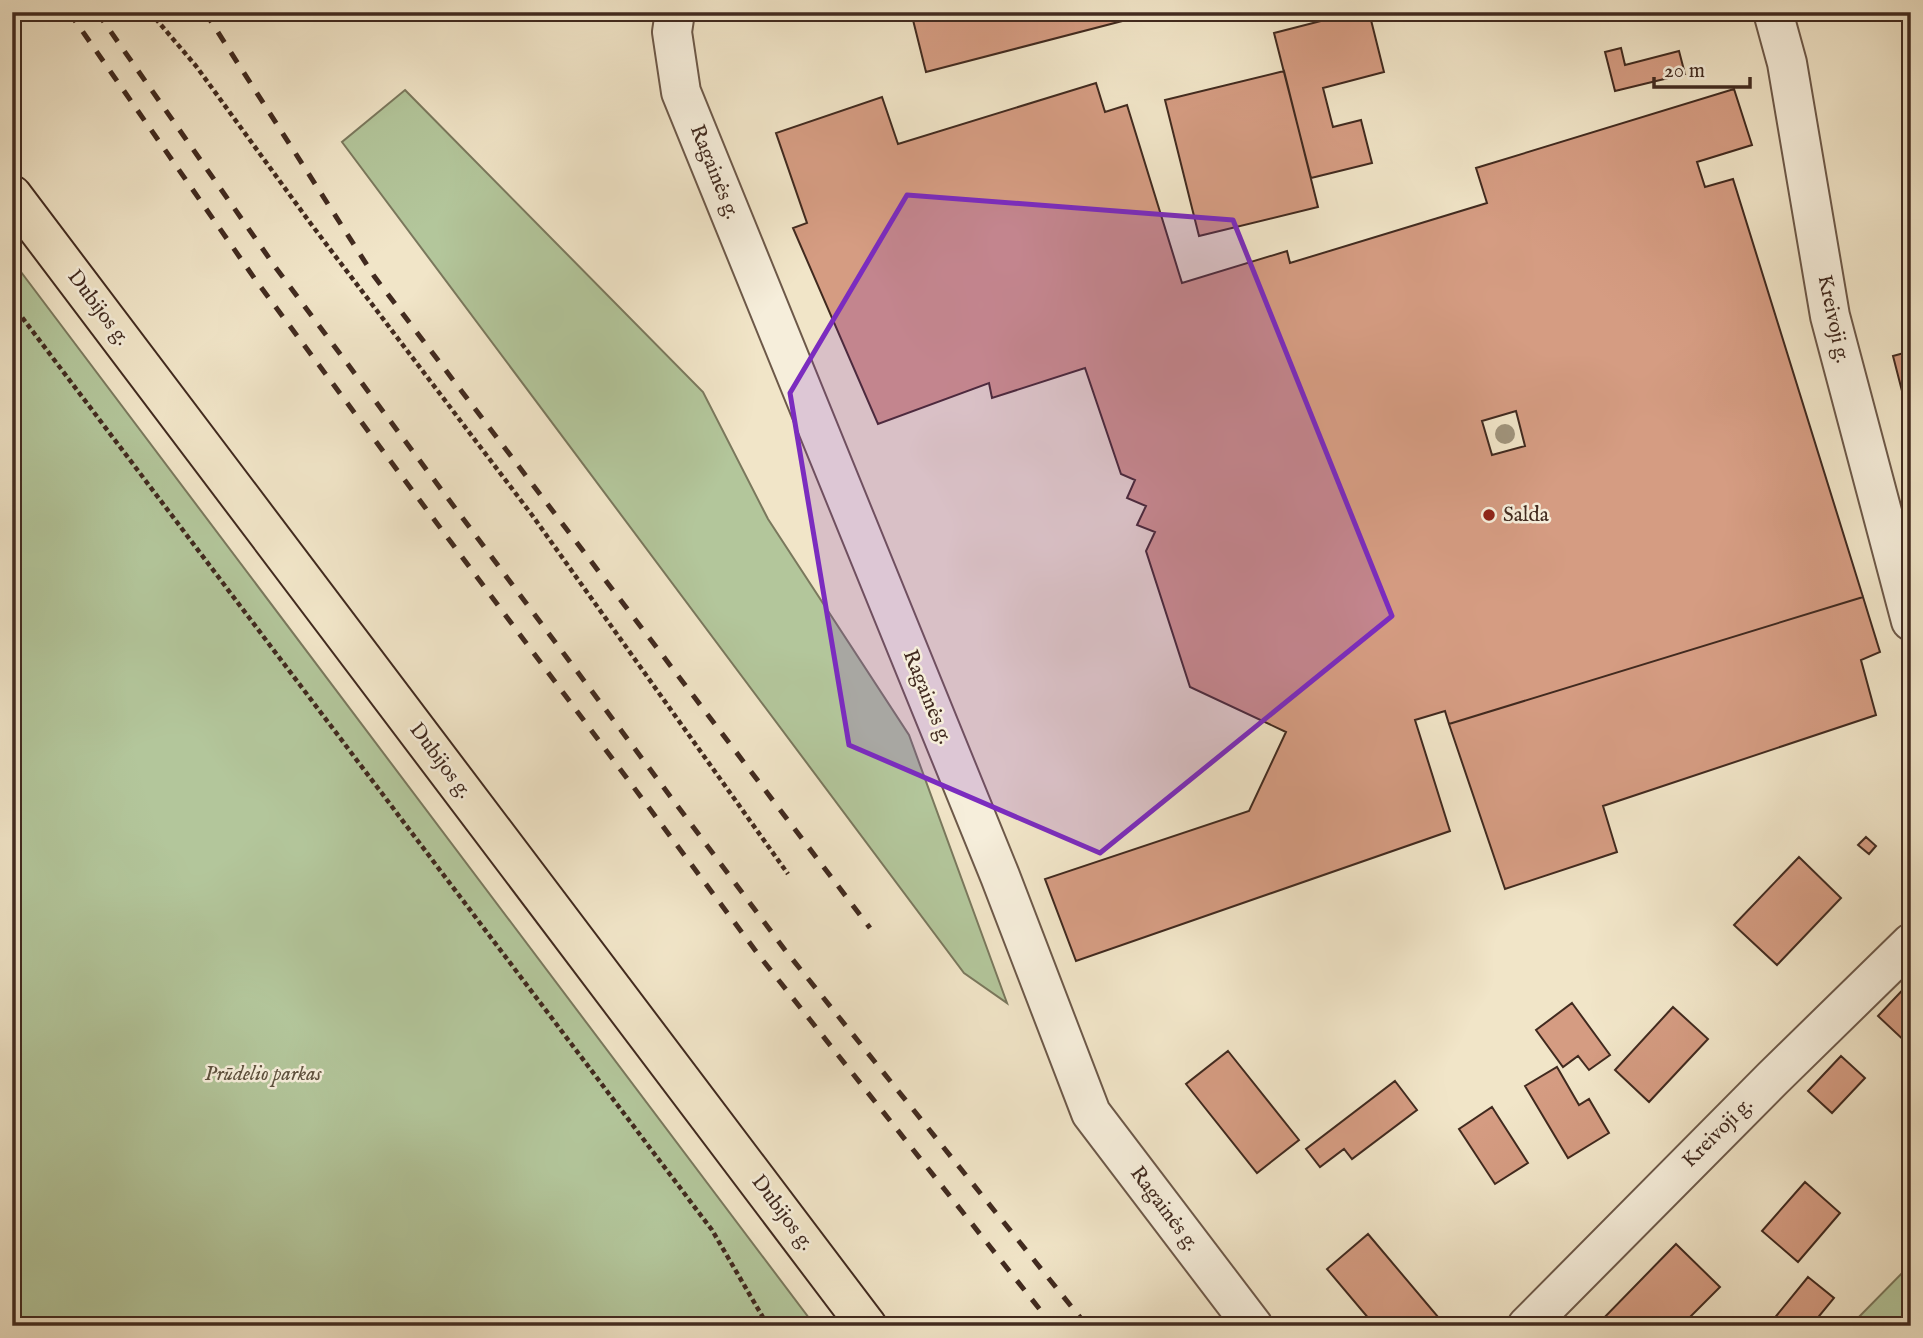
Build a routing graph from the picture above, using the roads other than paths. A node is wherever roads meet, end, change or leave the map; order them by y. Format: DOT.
graph roads {
  1 [pos="1773,12"];
  2 [pos="673,22"];
  3 [pos="12,195"];
  4 [pos="1911,621"];
  5 [pos="1911,943"];
  6 [pos="867,1326"];
  7 [pos="1253,1326"];
  8 [pos="1527,1326"];
  1 -- 4 [label="street, Kreivoji g."];
  2 -- 7 [label="street, Ragainės g."];
  3 -- 6 [label="main road, Dubijos g."];
  5 -- 8 [label="street, Kreivoji g."];
}
